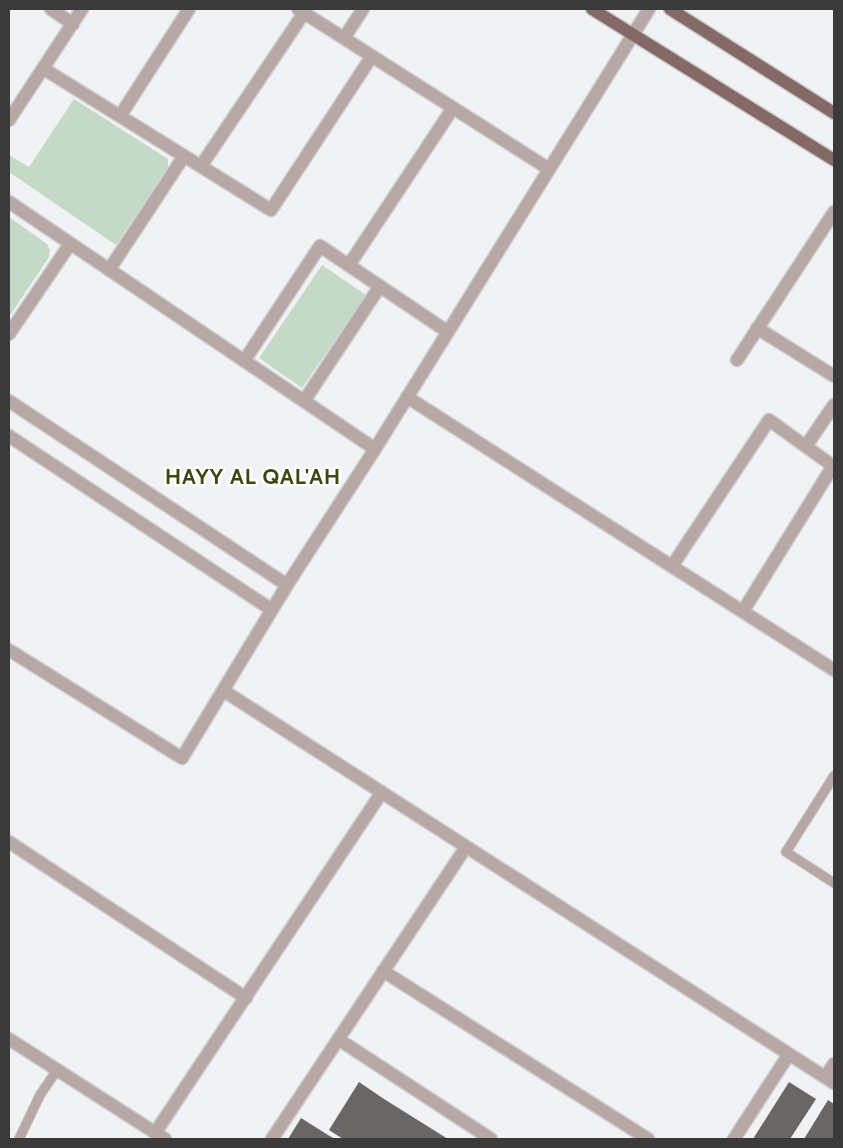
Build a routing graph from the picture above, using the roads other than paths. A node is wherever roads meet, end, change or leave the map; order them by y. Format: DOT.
graph roads {
  1 [pos="51,9"];
  2 [pos="82,9"];
  3 [pos="189,9"];
  4 [pos="363,9"];
  5 [pos="592,9"];
  6 [pos="649,9"];
  7 [pos="670,9"];
  8 [pos="301,11"];
  9 [pos="73,24"];
  10 [pos="632,35"];
  11 [pos="344,38"];
  12 [pos="372,56"];
  13 [pos="44,69"];
  14 [pos="453,108"];
  15 [pos="834,114"];
  16 [pos="120,116"];
  17 [pos="9,120"];
  18 [pos="184,156"];
  19 [pos="834,160"];
  20 [pos="201,166"];
  21 [pos="549,169"];
  22 [pos="9,202"];
  23 [pos="834,212"];
  24 [pos="70,244"];
  25 [pos="349,265"];
  26 [pos="109,270"];
  27 [pos="380,286"];
  28 [pos="757,328"];
  29 [pos="448,332"];
  30 [pos="9,334"];
  31 [pos="737,360"];
  32 [pos="244,361"];
  33 [pos="834,376"];
  34 [pos="407,397"];
  35 [pos="9,401"];
  36 [pos="304,401"];
  37 [pos="834,405"];
  38 [pos="9,436"];
  39 [pos="806,446"];
  40 [pos="375,449"];
  41 [pos="672,566"];
  42 [pos="287,585"];
  43 [pos="272,610"];
  44 [pos="743,611"];
  45 [pos="9,650"];
  46 [pos="834,670"];
  47 [pos="224,691"];
  48 [pos="834,776"];
  49 [pos="382,792"];
  50 [pos="9,842"];
  51 [pos="466,847"];
  52 [pos="834,884"];
  53 [pos="384,971"];
  54 [pos="246,998"];
  55 [pos="9,1039"];
  56 [pos="338,1039"];
  57 [pos="789,1054"];
  58 [pos="834,1064"];
  59 [pos="57,1070"];
  60 [pos="830,1080"];
  61 [pos="160,1136"];
  62 [pos="19,1139"];
  63 [pos="272,1139"];
  64 [pos="491,1139"];
  65 [pos="648,1139"];
  66 [pos="734,1139"];
  1 -- 9 [label="street"];
  2 -- 9 [label="street"];
  3 -- 16 [label="street"];
  4 -- 11 [label="street"];
  5 -- 10 [label="main road"];
  6 -- 10 [label="street"];
  7 -- 15 [label="main road"];
  8 -- 11 [label="street"];
  8 -- 20 [label="street"];
  9 -- 13 [label="street"];
  10 -- 19 [label="main road"];
  10 -- 21 [label="street"];
  11 -- 12 [label="street"];
  12 -- 14 [label="street"];
  12 -- 20 [label="street"];
  13 -- 16 [label="street"];
  13 -- 17 [label="street"];
  14 -- 21 [label="street"];
  14 -- 25 [label="street"];
  16 -- 18 [label="street"];
  18 -- 20 [label="street"];
  18 -- 26 [label="street"];
  21 -- 29 [label="street"];
  22 -- 24 [label="street"];
  23 -- 28 [label="street"];
  24 -- 26 [label="street"];
  24 -- 30 [label="street"];
  25 -- 27 [label="street"];
  25 -- 32 [label="street"];
  26 -- 32 [label="street"];
  27 -- 29 [label="street"];
  27 -- 36 [label="street"];
  28 -- 31 [label="street"];
  28 -- 33 [label="street"];
  29 -- 34 [label="street"];
  32 -- 36 [label="street"];
  34 -- 40 [label="street"];
  34 -- 41 [label="street"];
  35 -- 42 [label="street"];
  36 -- 40 [label="street"];
  37 -- 39 [label="street"];
  38 -- 43 [label="street"];
  39 -- 41 [label="street"];
  39 -- 44 [label="street"];
  40 -- 42 [label="street"];
  41 -- 44 [label="street"];
  42 -- 43 [label="street"];
  43 -- 47 [label="street"];
  44 -- 46 [label="street"];
  45 -- 47 [label="street"];
  47 -- 49 [label="street"];
  48 -- 52 [label="lane"];
  49 -- 51 [label="street"];
  49 -- 54 [label="street"];
  50 -- 54 [label="street"];
  51 -- 53 [label="street"];
  51 -- 57 [label="street"];
  53 -- 56 [label="street"];
  53 -- 65 [label="street"];
  54 -- 61 [label="street"];
  55 -- 59 [label="street"];
  56 -- 63 [label="street"];
  56 -- 64 [label="street"];
  57 -- 60 [label="street"];
  57 -- 66 [label="street"];
  58 -- 60 [label="street"];
  59 -- 61 [label="street"];
  59 -- 62 [label="lane"];
}
